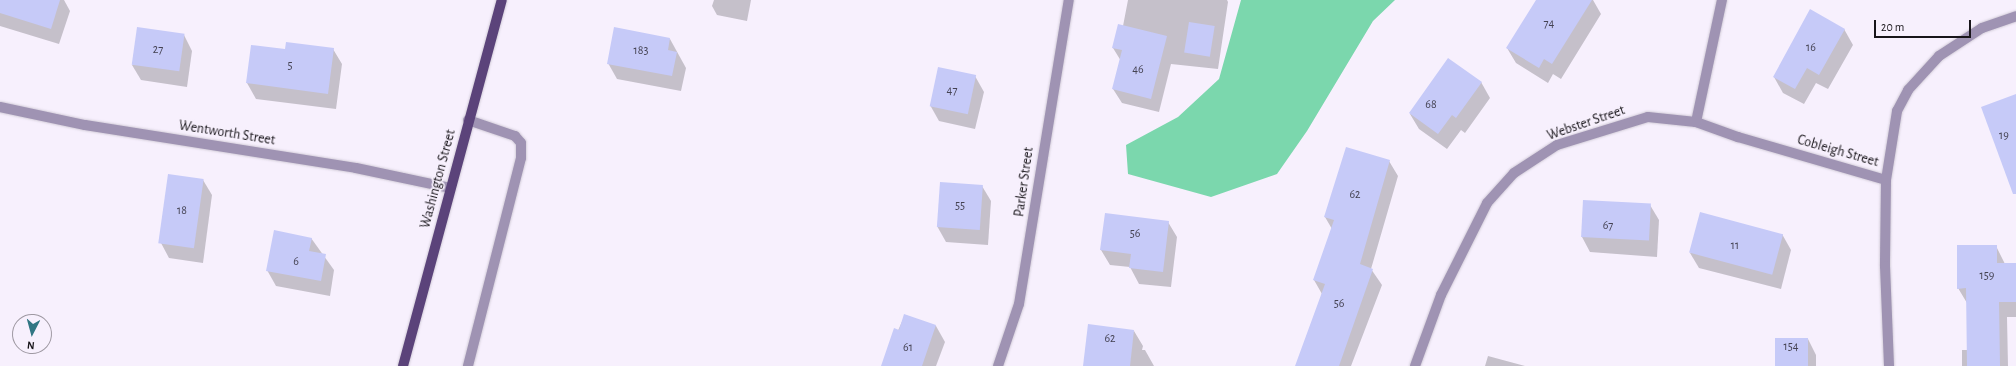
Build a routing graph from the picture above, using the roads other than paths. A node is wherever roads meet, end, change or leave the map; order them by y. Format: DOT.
graph roads {
  1 [pos="502,0"];
  2 [pos="1069,0"];
  3 [pos="1722,0"];
  4 [pos="2016,16"];
  5 [pos="0,106"];
  6 [pos="468,120"];
  7 [pos="1696,122"];
  8 [pos="1886,180"];
  9 [pos="450,188"];
  10 [pos="405,365"];
  11 [pos="468,366"];
  12 [pos="998,366"];
  13 [pos="1415,366"];
  14 [pos="1889,366"];
  1 -- 6 [label="main road, Washington Street"];
  2 -- 12 [label="street, Parker Street"];
  3 -- 7 [label="street"];
  4 -- 8 [label="street"];
  5 -- 9 [label="street, Wentworth Street"];
  6 -- 9 [label="main road, Washington Street"];
  6 -- 11 [label="street"];
  7 -- 8 [label="street, Cobleigh Street"];
  7 -- 13 [label="street, Webster Street"];
  8 -- 14 [label="street, Cobleigh Street"];
  9 -- 10 [label="main road, Washington Street"];
}
